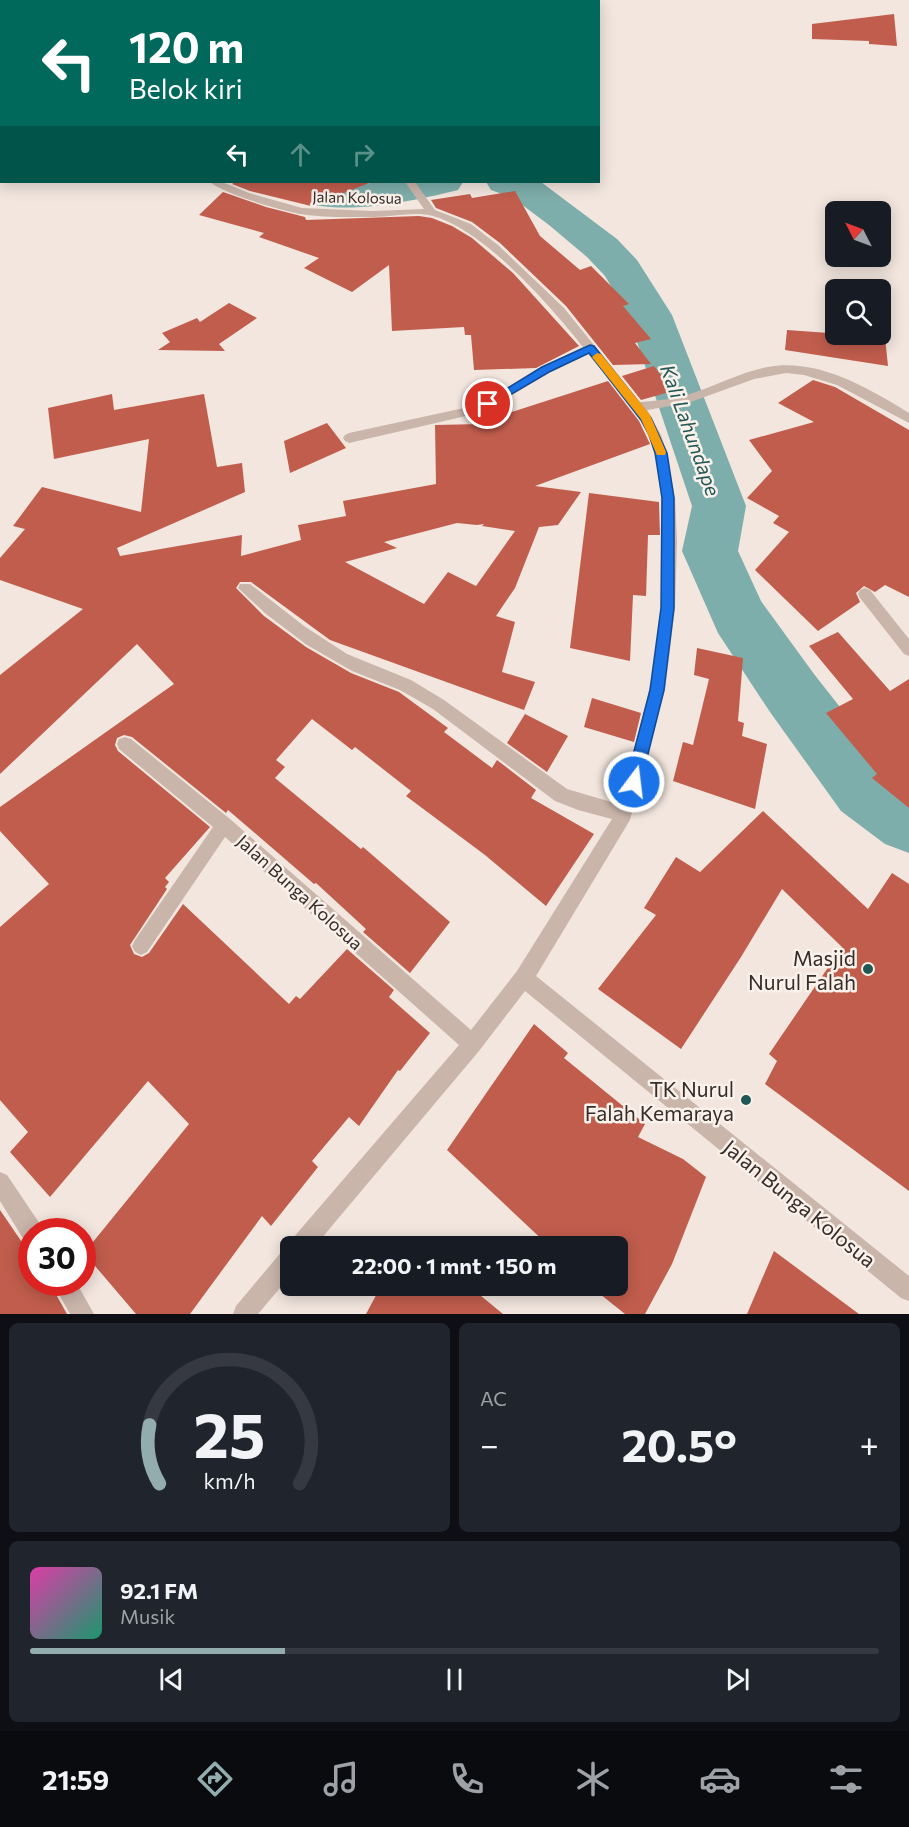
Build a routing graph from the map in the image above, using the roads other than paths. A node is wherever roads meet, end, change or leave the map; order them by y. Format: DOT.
graph roads {
  1 [pos="217,183"];
  2 [pos="411,183"];
  3 [pos="431,212"];
  4 [pos="590,348"];
  5 [pos="636,407"];
  6 [pos="909,418"];
  7 [pos="349,438"];
  8 [pos="245,588"];
  9 [pos="865,594"];
  10 [pos="909,650"];
  11 [pos="125,744"];
  12 [pos="624,814"];
  13 [pos="224,825"];
  14 [pos="141,946"];
  15 [pos="524,978"];
  16 [pos="472,1044"];
  17 [pos="0,1182"];
  18 [pos="23,1218"];
  19 [pos="309,1236"];
  20 [pos="280,1271"];
  21 [pos="909,1290"];
  22 [pos="72,1296"];
  23 [pos="83,1314"];
  24 [pos="244,1314"];
  1 -- 3 [label="street, Jalan Kolosua"];
  2 -- 3 [label="street"];
  3 -- 4 [label="street"];
  4 -- 5 [label="street"];
  4 -- 7 [label="street"];
  5 -- 6 [label="street"];
  5 -- 12 [label="street"];
  8 -- 12 [label="street"];
  9 -- 10 [label="street"];
  11 -- 13 [label="street, Jalan Bunga Kolosua"];
  12 -- 15 [label="street"];
  13 -- 14 [label="street"];
  13 -- 16 [label="street, Jalan Bunga Kolosua"];
  15 -- 16 [label="street"];
  15 -- 21 [label="street, Jalan Bunga Kolosua"];
  16 -- 19 [label="street"];
  17 -- 18 [label="street"];
  20 -- 24 [label="street"];
  22 -- 23 [label="street"];
}
